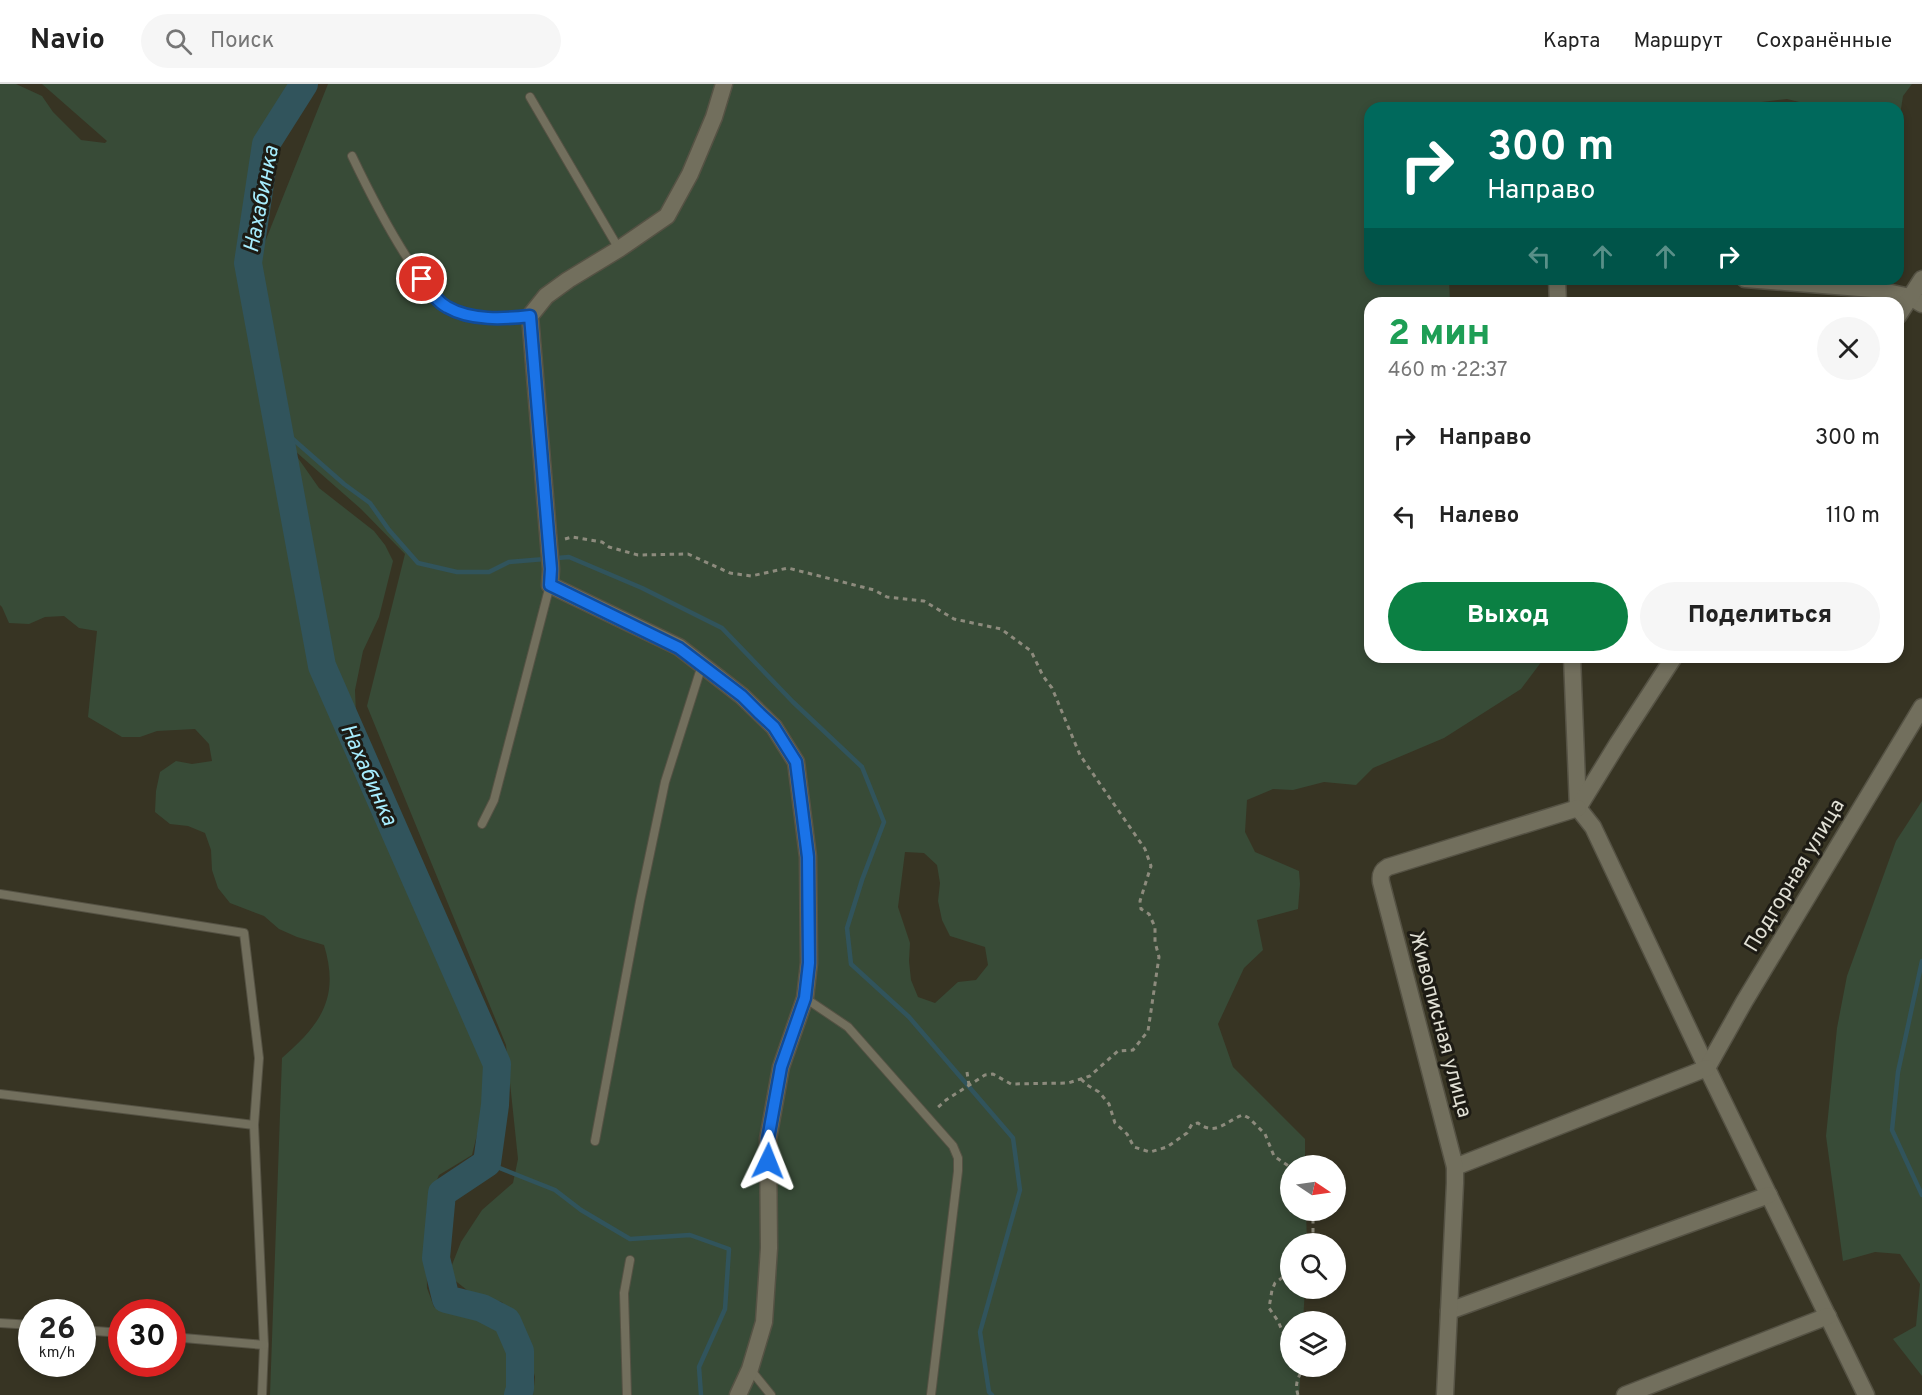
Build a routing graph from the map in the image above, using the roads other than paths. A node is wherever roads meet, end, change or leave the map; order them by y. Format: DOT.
graph roads {
  1 [pos="724,84"];
  2 [pos="530,97"];
  3 [pos="352,156"];
  4 [pos="619,249"];
  5 [pos="1922,279"];
  6 [pos="1821,285"];
  7 [pos="1904,297"];
  8 [pos="1916,300"];
  9 [pos="1904,311"];
  10 [pos="530,316"];
  11 [pos="550,577"];
  12 [pos="1572,663"];
  13 [pos="1670,663"];
  14 [pos="702,665"];
  15 [pos="1922,707"];
  16 [pos="1578,808"];
  17 [pos="482,824"];
  18 [pos="0,894"];
  19 [pos="805,998"];
  20 [pos="1707,1068"];
  21 [pos="0,1094"];
  22 [pos="254,1125"];
  23 [pos="595,1141"];
  24 [pos="1455,1167"];
  25 [pos="1769,1195"];
  26 [pos="630,1260"];
  27 [pos="1449,1311"];
  28 [pos="1828,1316"];
  29 [pos="0,1323"];
  30 [pos="18,1324"];
  31 [pos="186,1338"];
  32 [pos="264,1345"];
  33 [pos="750,1369"];
  34 [pos="262,1395"];
  35 [pos="627,1395"];
  36 [pos="738,1395"];
  37 [pos="771,1395"];
  38 [pos="931,1395"];
  39 [pos="1445,1395"];
  40 [pos="1625,1395"];
  41 [pos="1866,1395"];
  1 -- 4 [label="street"];
  2 -- 4 [label="lane"];
  3 -- 10 [label="lane"];
  4 -- 10 [label="street"];
  5 -- 8 [label="street"];
  6 -- 7 [label="street"];
  8 -- 9 [label="street"];
  10 -- 11 [label="street"];
  11 -- 14 [label="street"];
  11 -- 17 [label="lane"];
  12 -- 16 [label="street"];
  13 -- 16 [label="street"];
  14 -- 19 [label="street"];
  14 -- 23 [label="lane"];
  15 -- 20 [label="street, Подгорная улица"];
  16 -- 20 [label="street"];
  16 -- 24 [label="street, Живописная улица"];
  18 -- 22 [label="lane"];
  19 -- 33 [label="street"];
  19 -- 38 [label="lane"];
  20 -- 24 [label="street"];
  20 -- 25 [label="street"];
  21 -- 22 [label="lane"];
  22 -- 32 [label="lane"];
  24 -- 27 [label="street, Живописная улица"];
  25 -- 27 [label="street"];
  25 -- 28 [label="street"];
  26 -- 35 [label="lane"];
  27 -- 39 [label="street, Живописная улица"];
  28 -- 40 [label="street"];
  28 -- 41 [label="street"];
  29 -- 30 [label="lane"];
  31 -- 32 [label="lane"];
  32 -- 34 [label="lane"];
  33 -- 36 [label="street"];
  33 -- 37 [label="lane"];
}
